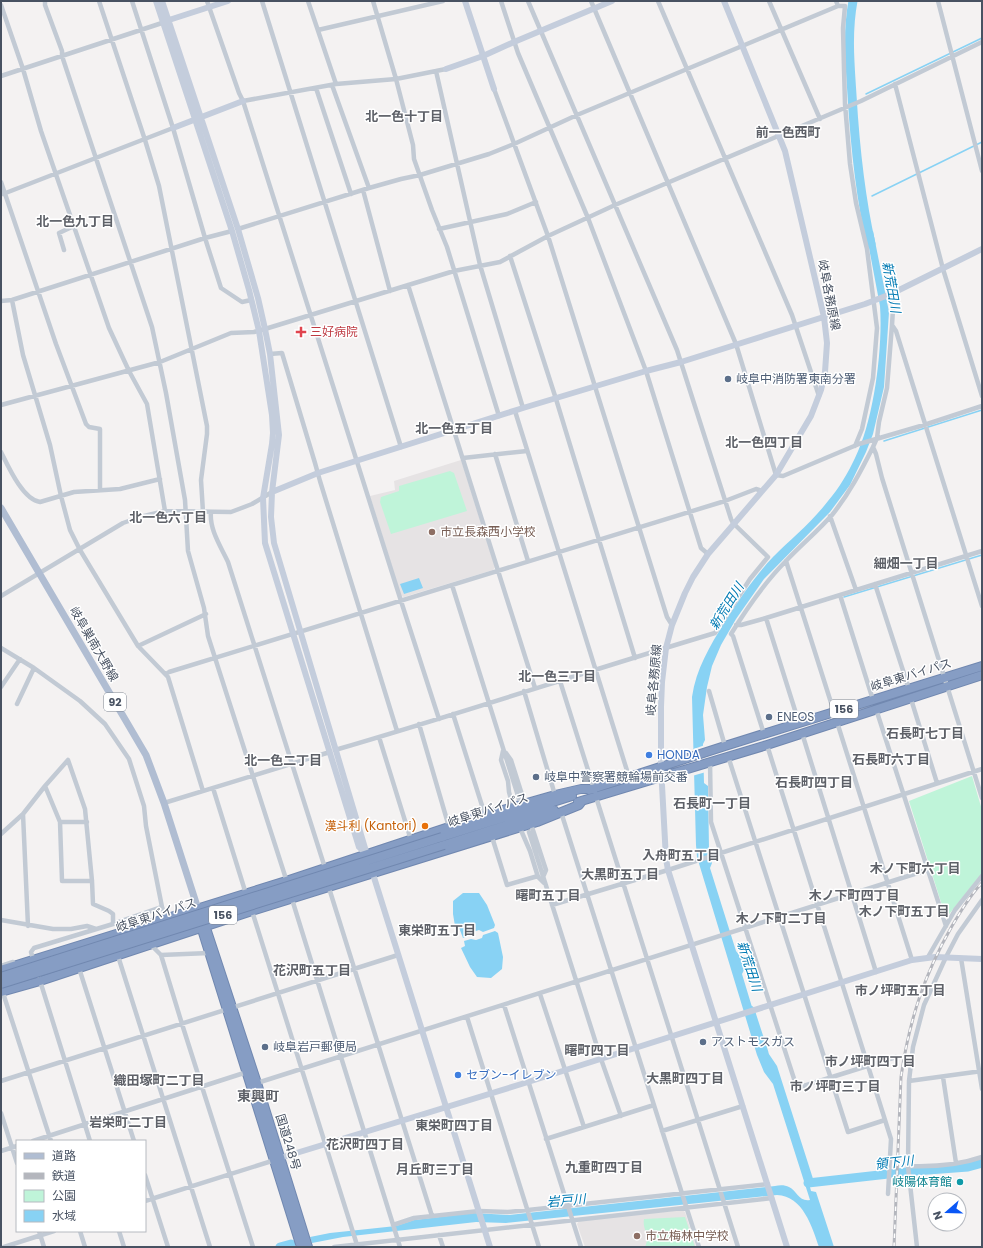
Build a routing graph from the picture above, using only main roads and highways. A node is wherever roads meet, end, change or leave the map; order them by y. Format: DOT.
graph roads {
  1 [pos="1,508"];
  2 [pos="981,665"];
  3 [pos="982,676"];
  4 [pos="594,789"];
  5 [pos="582,801"];
  6 [pos="443,841"];
  7 [pos="198,909"];
  8 [pos="204,928"];
  9 [pos="1,970"];
  10 [pos="1,977"];
  11 [pos="1,984"];
  12 [pos="2,995"];
  13 [pos="229,1008"];
  14 [pos="278,1159"];
  15 [pos="301,1247"];
  16 [pos="308,1247"];
  1 -- 7 [label="main road, 岐阜巣南大野線 / 92"];
  2 -- 4 [label="highway, 岐阜東バイパス / 156"];
  3 -- 5 [label="highway, 岐阜東バイパス / 156"];
  4 -- 6 [label="highway, 岐阜東バイパス / 156"];
  4 -- 7 [label="highway, 156"];
  5 -- 6 [label="highway, 岐阜東バイパス / 156"];
  5 -- 8 [label="highway, 156"];
  6 -- 10 [label="highway, 岐阜東バイパス / 156, bridge"];
  6 -- 11 [label="highway, 岐阜東バイパス / 156, bridge"];
  7 -- 8 [label="highway"];
  7 -- 9 [label="highway, 156"];
  8 -- 12 [label="highway, 156"];
  8 -- 13 [label="highway, 国道248号"];
  8 -- 13 [label="highway, 国道248号"];
  13 -- 14 [label="highway, 国道248号"];
  13 -- 14 [label="highway, 国道248号"];
  14 -- 15 [label="highway, 国道248号"];
  14 -- 16 [label="highway, 国道248号"];
}
